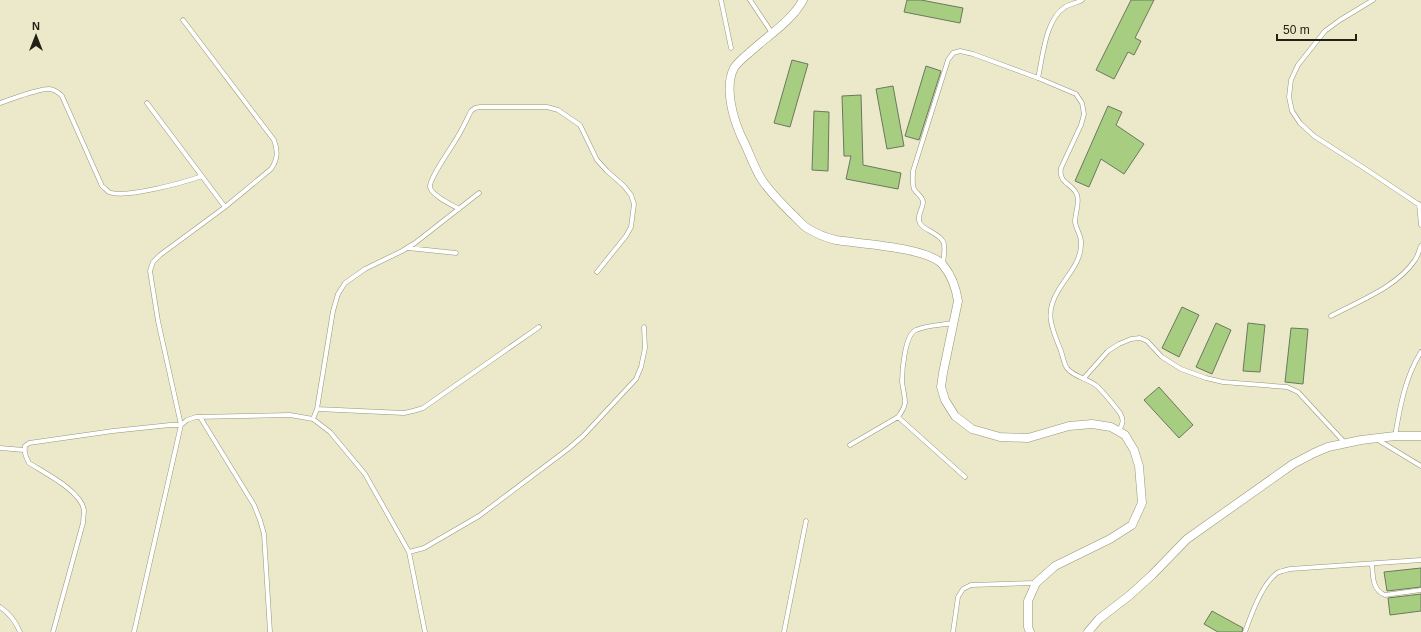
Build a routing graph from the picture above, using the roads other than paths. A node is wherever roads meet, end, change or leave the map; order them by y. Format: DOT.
graph roads {
  1 [pos="722,0"];
  2 [pos="750,0"];
  3 [pos="803,0"];
  4 [pos="1082,0"];
  5 [pos="1373,0"];
  6 [pos="183,20"];
  7 [pos="772,33"];
  8 [pos="731,48"];
  9 [pos="1038,78"];
  10 [pos="0,102"];
  11 [pos="147,103"];
  12 [pos="202,176"];
  13 [pos="480,193"];
  14 [pos="1420,205"];
  15 [pos="225,207"];
  16 [pos="459,209"];
  17 [pos="1421,225"];
  18 [pos="1421,246"];
  19 [pos="408,248"];
  20 [pos="456,253"];
  21 [pos="943,264"];
  22 [pos="596,272"];
  23 [pos="1331,316"];
  24 [pos="953,323"];
  25 [pos="539,327"];
  26 [pos="644,327"];
  27 [pos="1421,352"];
  28 [pos="1084,378"];
  29 [pos="317,409"];
  30 [pos="200,417"];
  31 [pos="898,417"];
  32 [pos="313,420"];
  33 [pos="181,425"];
  34 [pos="1119,430"];
  35 [pos="1395,436"];
  36 [pos="1421,436"];
  37 [pos="1376,438"];
  38 [pos="1346,444"];
  39 [pos="850,445"];
  40 [pos="0,448"];
  41 [pos="24,450"];
  42 [pos="1421,466"];
  43 [pos="965,477"];
  44 [pos="806,520"];
  45 [pos="409,552"];
  46 [pos="1421,560"];
  47 [pos="1372,564"];
  48 [pos="1036,583"];
  49 [pos="1421,590"];
  50 [pos="0,607"];
  51 [pos="20,632"];
  52 [pos="53,632"];
  53 [pos="134,632"];
  54 [pos="270,632"];
  55 [pos="426,632"];
  56 [pos="784,632"];
  57 [pos="953,632"];
  58 [pos="1030,632"];
  59 [pos="1088,632"];
  60 [pos="1244,632"];
  1 -- 8 [label="lane"];
  2 -- 7 [label="lane"];
  3 -- 7 [label="street"];
  4 -- 9 [label="lane"];
  5 -- 14 [label="lane"];
  6 -- 15 [label="lane"];
  7 -- 21 [label="street"];
  9 -- 21 [label="lane"];
  9 -- 28 [label="lane"];
  10 -- 12 [label="lane"];
  11 -- 12 [label="lane"];
  12 -- 15 [label="lane"];
  13 -- 16 [label="lane"];
  14 -- 17 [label="lane"];
  15 -- 33 [label="lane"];
  16 -- 19 [label="lane"];
  16 -- 22 [label="lane"];
  18 -- 23 [label="lane"];
  19 -- 20 [label="lane"];
  19 -- 29 [label="lane"];
  21 -- 24 [label="street"];
  24 -- 31 [label="lane"];
  24 -- 34 [label="street"];
  25 -- 29 [label="lane"];
  26 -- 45 [label="lane"];
  27 -- 35 [label="lane"];
  28 -- 34 [label="lane"];
  28 -- 38 [label="lane"];
  29 -- 32 [label="lane"];
  30 -- 32 [label="lane"];
  30 -- 33 [label="lane"];
  30 -- 54 [label="lane"];
  31 -- 39 [label="lane"];
  31 -- 43 [label="lane"];
  32 -- 45 [label="lane"];
  33 -- 41 [label="lane"];
  33 -- 53 [label="lane"];
  34 -- 48 [label="street"];
  35 -- 36 [label="street"];
  35 -- 37 [label="street"];
  37 -- 38 [label="street"];
  37 -- 42 [label="lane"];
  38 -- 59 [label="street"];
  40 -- 41 [label="lane"];
  41 -- 52 [label="lane"];
  44 -- 56 [label="lane"];
  45 -- 55 [label="lane"];
  46 -- 47 [label="lane"];
  47 -- 49 [label="lane"];
  47 -- 60 [label="lane"];
  48 -- 57 [label="lane"];
  48 -- 58 [label="street"];
  50 -- 51 [label="lane"];
}
